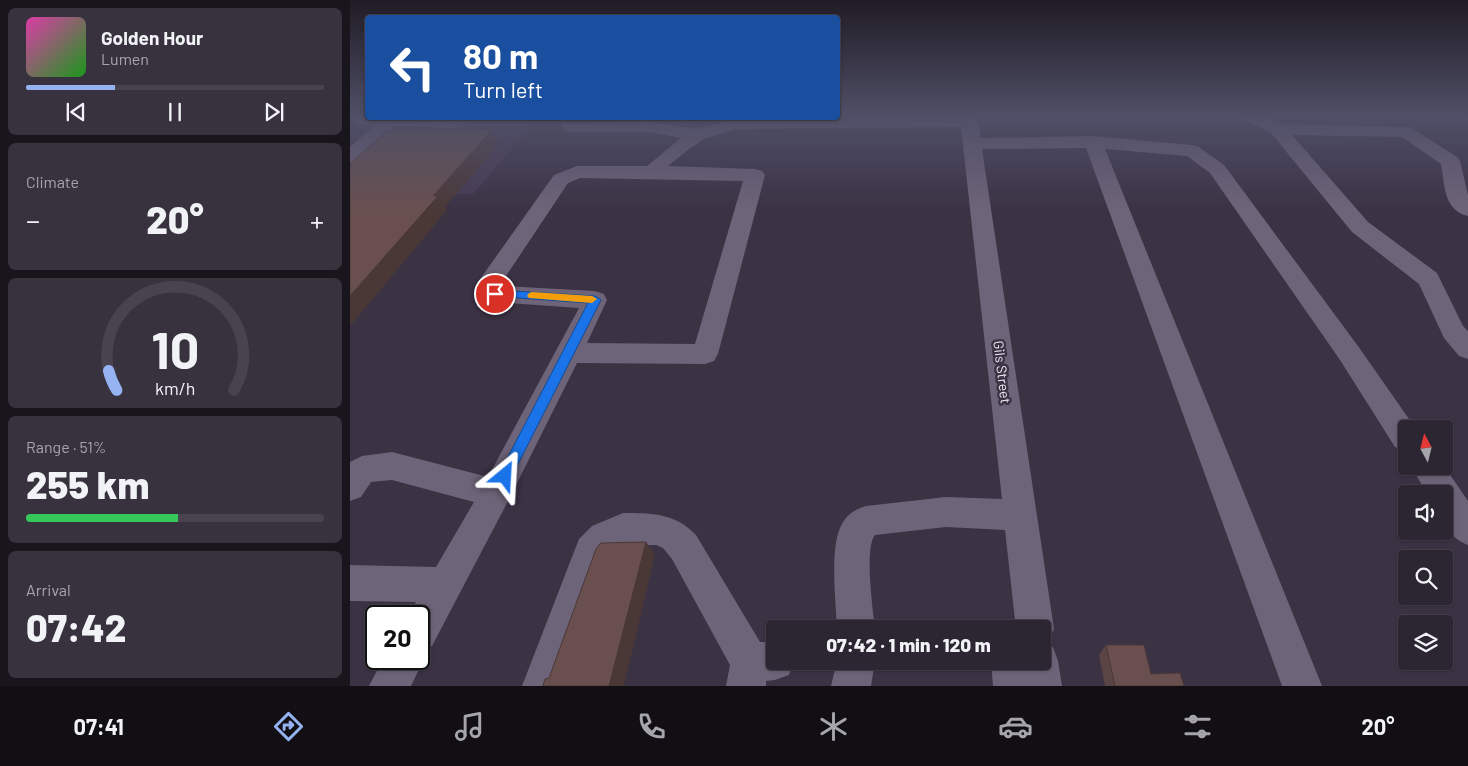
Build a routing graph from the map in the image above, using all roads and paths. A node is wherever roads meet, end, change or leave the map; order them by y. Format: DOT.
graph roads {
  1 [pos="361,147"];
  2 [pos="680,147"];
  3 [pos="973,147"];
  4 [pos="1095,147"];
  5 [pos="1148,147"];
  6 [pos="1292,147"];
  7 [pos="1429,147"];
  8 [pos="350,157"];
  9 [pos="660,172"];
  10 [pos="1468,210"];
  11 [pos="1468,349"];
  12 [pos="569,353"];
  13 [pos="1398,426"];
  14 [pos="1432,475"];
  15 [pos="350,487"];
  16 [pos="496,493"];
  17 [pos="1021,515"];
  18 [pos="1468,529"];
  19 [pos="350,583"];
  20 [pos="446,585"];
  21 [pos="430,614"];
  22 [pos="855,620"];
  23 [pos="1034,620"];
  24 [pos="399,670"];
  25 [pos="757,670"];
  26 [pos="854,670"];
  27 [pos="1011,670"];
  28 [pos="1040,670"];
  29 [pos="390,686"];
  30 [pos="542,686"];
  31 [pos="851,686"];
  32 [pos="1014,686"];
  33 [pos="1042,686"];
  34 [pos="1302,686"];
  1 -- 8 [label="street"];
  2 -- 9 [label="street"];
  3 -- 17 [label="street, Gils Street"];
  4 -- 34 [label="street"];
  5 -- 13 [label="street"];
  6 -- 11 [label="street"];
  7 -- 10 [label="street"];
  9 -- 12 [label="street"];
  9 -- 12 [label="street"];
  12 -- 16 [label="street"];
  14 -- 18 [label="street"];
  15 -- 16 [label="street"];
  16 -- 20 [label="street"];
  17 -- 22 [label="street"];
  17 -- 23 [label="street, Gils Street"];
  19 -- 20 [label="street"];
  20 -- 21 [label="street"];
  24 -- 29 [label="street"];
  25 -- 30 [label="street"];
  26 -- 31 [label="street"];
  27 -- 32 [label="street"];
  28 -- 33 [label="street"];
}
